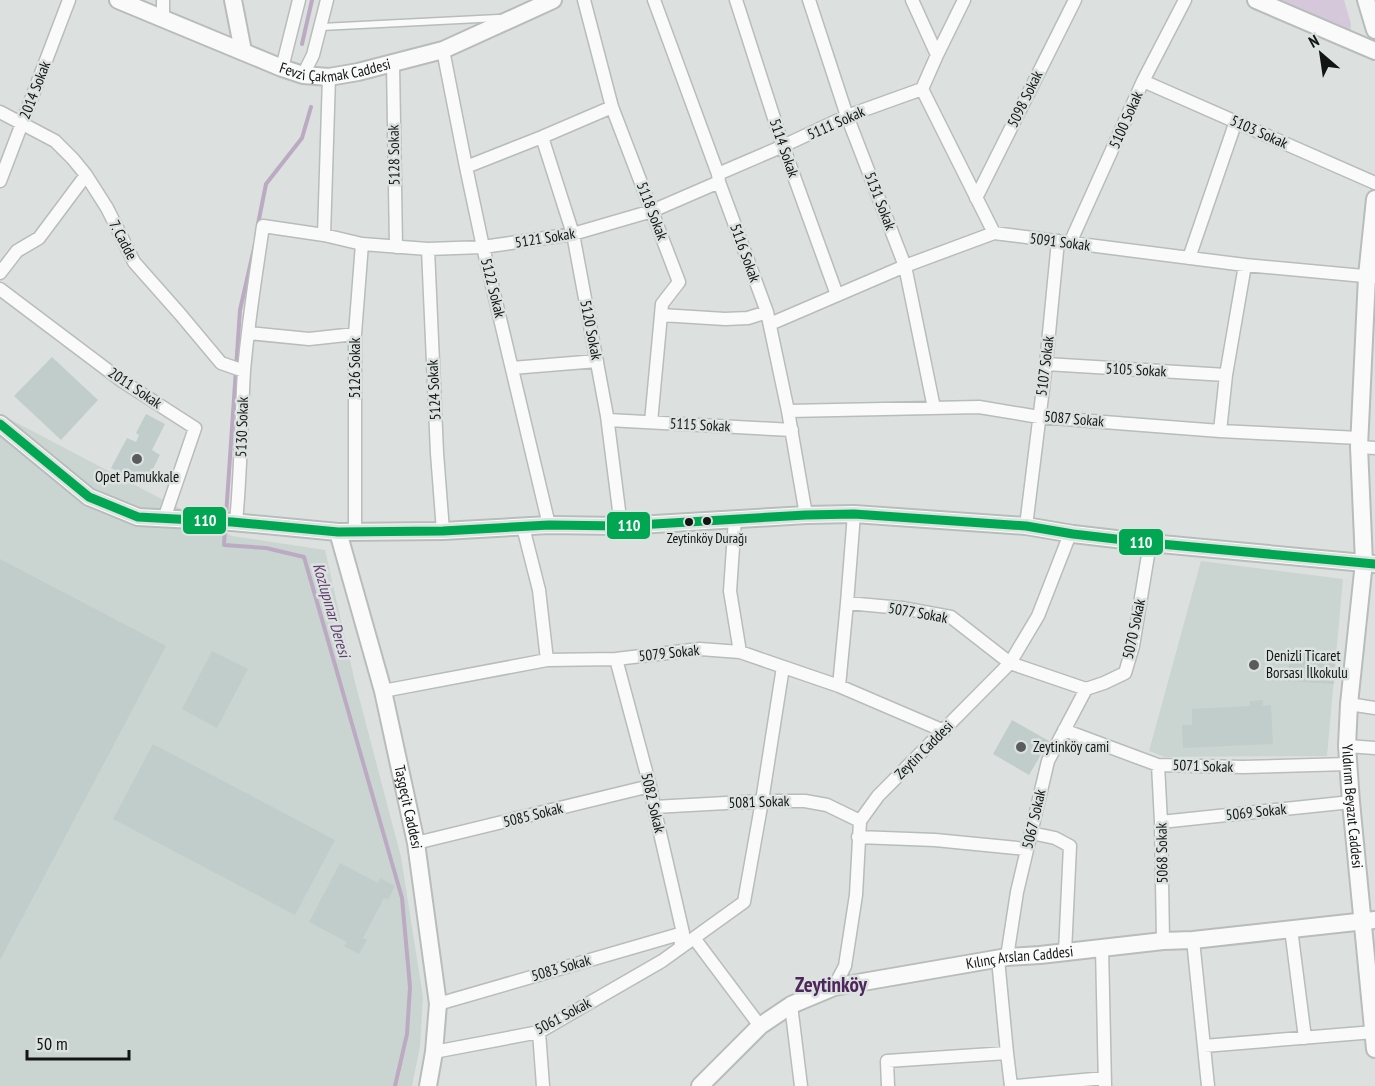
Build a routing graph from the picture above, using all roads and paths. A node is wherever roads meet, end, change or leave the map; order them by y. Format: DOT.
graph roads {
  1 [pos="69,0"];
  2 [pos="118,0"];
  3 [pos="163,0"];
  4 [pos="233,0"];
  5 [pos="299,0"];
  6 [pos="327,0"];
  7 [pos="553,0"];
  8 [pos="584,0"];
  9 [pos="654,0"];
  10 [pos="736,0"];
  11 [pos="809,0"];
  12 [pos="912,0"];
  13 [pos="964,0"];
  14 [pos="1075,0"];
  15 [pos="1185,0"];
  16 [pos="1256,0"];
  17 [pos="1366,0"];
  18 [pos="515,17"];
  19 [pos="163,18"];
  20 [pos="320,27"];
  21 [pos="1375,30"];
  22 [pos="443,50"];
  23 [pos="243,51"];
  24 [pos="1375,51"];
  25 [pos="937,55"];
  26 [pos="393,63"];
  27 [pos="282,68"];
  28 [pos="303,75"];
  29 [pos="329,77"];
  30 [pos="1143,81"];
  31 [pos="922,88"];
  32 [pos="612,107"];
  33 [pos="0,112"];
  34 [pos="847,116"];
  35 [pos="1236,121"];
  36 [pos="22,125"];
  37 [pos="542,137"];
  38 [pos="783,147"];
  39 [pos="466,167"];
  40 [pos="86,175"];
  41 [pos="719,178"];
  42 [pos="0,181"];
  43 [pos="1375,183"];
  44 [pos="976,198"];
  45 [pos="1375,199"];
  46 [pos="652,211"];
  47 [pos="993,233"];
  48 [pos="573,234"];
  49 [pos="324,235"];
  50 [pos="1064,242"];
  51 [pos="362,244"];
  52 [pos="483,247"];
  53 [pos="396,248"];
  54 [pos="428,249"];
  55 [pos="1189,258"];
  56 [pos="1245,265"];
  57 [pos="905,266"];
  58 [pos="0,273"];
  59 [pos="1371,276"];
  60 [pos="0,289"];
  61 [pos="837,295"];
  62 [pos="661,315"];
  63 [pos="768,318"];
  64 [pos="248,333"];
  65 [pos="355,334"];
  66 [pos="597,361"];
  67 [pos="1046,364"];
  68 [pos="512,368"];
  69 [pos="241,370"];
  70 [pos="1226,375"];
  71 [pos="934,408"];
  72 [pos="788,411"];
  73 [pos="1039,417"];
  74 [pos="608,420"];
  75 [pos="651,422"];
  76 [pos="0,424"];
  77 [pos="792,430"];
  78 [pos="1220,431"];
  79 [pos="1364,445"];
  80 [pos="854,514"];
  81 [pos="806,515"];
  82 [pos="164,519"];
  83 [pos="735,519"];
  84 [pos="234,522"];
  85 [pos="549,525"];
  86 [pos="621,526"];
  87 [pos="1026,526"];
  88 [pos="523,527"];
  89 [pos="443,531"];
  90 [pos="346,532"];
  91 [pos="1070,534"];
  92 [pos="1150,543"];
  93 [pos="1369,563"];
  94 [pos="847,603"];
  95 [pos="741,652"];
  96 [pos="616,659"];
  97 [pos="547,660"];
  98 [pos="1010,663"];
  99 [pos="783,667"];
  100 [pos="839,686"];
  101 [pos="1086,689"];
  102 [pos="383,691"];
  103 [pos="1349,704"];
  104 [pos="1375,708"];
  105 [pos="1064,730"];
  106 [pos="944,731"];
  107 [pos="1347,746"];
  108 [pos="1375,748"];
  109 [pos="1348,764"];
  110 [pos="1158,765"];
  111 [pos="650,786"];
  112 [pos="762,801"];
  113 [pos="1351,802"];
  114 [pos="654,807"];
  115 [pos="860,821"];
  116 [pos="1161,822"];
  117 [pos="1031,833"];
  118 [pos="858,837"];
  119 [pos="416,843"];
  120 [pos="1027,849"];
  121 [pos="1369,920"];
  122 [pos="1291,929"];
  123 [pos="689,935"];
  124 [pos="1193,940"];
  125 [pos="1163,941"];
  126 [pos="1102,947"];
  127 [pos="680,948"];
  128 [pos="1065,952"];
  129 [pos="1003,958"];
  130 [pos="834,987"];
  131 [pos="438,1004"];
  132 [pos="791,1005"];
  133 [pos="760,1026"];
  134 [pos="539,1032"];
  135 [pos="1374,1032"];
  136 [pos="1305,1038"];
  137 [pos="1204,1047"];
  138 [pos="1375,1049"];
  139 [pos="434,1052"];
  140 [pos="1007,1053"];
  141 [pos="1105,1082"];
  142 [pos="428,1086"];
  143 [pos="543,1086"];
  144 [pos="700,1086"];
  145 [pos="801,1086"];
  146 [pos="888,1086"];
  147 [pos="1013,1086"];
  148 [pos="1208,1086"];
  1 -- 36 [label="street, 2014 Sokak"];
  2 -- 19 [label="street, Fevzi Çakmak Caddesi"];
  3 -- 19 [label="street"];
  4 -- 23 [label="street"];
  5 -- 27 [label="street"];
  6 -- 20 [label="street"];
  7 -- 18 [label="street, Fevzi Çakmak Caddesi"];
  8 -- 32 [label="street, 5118 Sokak"];
  9 -- 41 [label="street, 5116 Sokak"];
  10 -- 38 [label="street, 5114 Sokak"];
  11 -- 34 [label="street, 5131 Sokak"];
  12 -- 25 [label="street"];
  13 -- 25 [label="street"];
  14 -- 44 [label="street, 5098 Sokak"];
  15 -- 30 [label="street, 5100 Sokak"];
  16 -- 24 [label="street"];
  17 -- 21 [label="street"];
  18 -- 20 [label="lane"];
  18 -- 22 [label="street, Fevzi Çakmak Caddesi"];
  19 -- 23 [label="street, Fevzi Çakmak Caddesi"];
  20 -- 28 [label="street"];
  22 -- 26 [label="street, Fevzi Çakmak Caddesi"];
  22 -- 39 [label="street, 5122 Sokak"];
  23 -- 27 [label="street, Fevzi Çakmak Caddesi"];
  25 -- 31 [label="street"];
  26 -- 29 [label="street, Fevzi Çakmak Caddesi"];
  26 -- 53 [label="street, 5128 Sokak"];
  27 -- 28 [label="street, Fevzi Çakmak Caddesi"];
  28 -- 29 [label="street, Fevzi Çakmak Caddesi"];
  29 -- 49 [label="street"];
  30 -- 35 [label="street, 5103 Sokak"];
  30 -- 50 [label="street, 5100 Sokak"];
  31 -- 34 [label="street, 5111 Sokak"];
  31 -- 44 [label="street"];
  32 -- 37 [label="street"];
  32 -- 46 [label="street, 5118 Sokak"];
  33 -- 36 [label="street, 7. Cadde"];
  34 -- 38 [label="street, 5111 Sokak"];
  34 -- 57 [label="street, 5131 Sokak"];
  35 -- 43 [label="street, 5103 Sokak"];
  35 -- 55 [label="street"];
  36 -- 40 [label="street, 7. Cadde"];
  36 -- 42 [label="street, 2014 Sokak"];
  37 -- 39 [label="street"];
  37 -- 48 [label="street, 5120 Sokak"];
  38 -- 41 [label="street, 5111 Sokak"];
  38 -- 61 [label="street, 5114 Sokak"];
  39 -- 52 [label="street, 5122 Sokak"];
  40 -- 58 [label="street"];
  40 -- 69 [label="street, 7. Cadde"];
  41 -- 46 [label="street, 5121 Sokak"];
  41 -- 63 [label="street, 5116 Sokak"];
  44 -- 47 [label="street"];
  45 -- 59 [label="street, Yıldırım Beyazıt Caddesi"];
  46 -- 48 [label="street, 5121 Sokak"];
  46 -- 62 [label="street, 5118 Sokak"];
  47 -- 50 [label="street, 5091 Sokak"];
  47 -- 57 [label="street, 5091 Sokak"];
  48 -- 52 [label="street, 5121 Sokak"];
  48 -- 66 [label="street, 5120 Sokak"];
  49 -- 51 [label="street"];
  49 -- 64 [label="street, 5130 Sokak"];
  50 -- 55 [label="street, 5091 Sokak"];
  50 -- 67 [label="street, 5107 Sokak"];
  51 -- 53 [label="street, 5121 Sokak"];
  51 -- 65 [label="street, 5126 Sokak"];
  52 -- 54 [label="street, 5121 Sokak"];
  52 -- 68 [label="street, 5122 Sokak"];
  53 -- 54 [label="street, 5121 Sokak"];
  54 -- 89 [label="street, 5124 Sokak"];
  55 -- 56 [label="street, 5091 Sokak"];
  56 -- 59 [label="street, 5091 Sokak"];
  56 -- 70 [label="street"];
  57 -- 61 [label="street, 5091 Sokak"];
  57 -- 71 [label="street, 5131 Sokak"];
  59 -- 79 [label="street, Yıldırım Beyazıt Caddesi"];
  60 -- 82 [label="street, 2011 Sokak"];
  61 -- 63 [label="street, 5091 Sokak"];
  62 -- 63 [label="street, 5091 Sokak"];
  62 -- 75 [label="street, 5118 Sokak"];
  63 -- 72 [label="street, 5116 Sokak"];
  64 -- 65 [label="street"];
  64 -- 69 [label="street, 5130 Sokak"];
  65 -- 90 [label="street, 5126 Sokak"];
  66 -- 68 [label="street"];
  66 -- 74 [label="street, 5120 Sokak"];
  67 -- 70 [label="street, 5105 Sokak"];
  67 -- 73 [label="street, 5107 Sokak"];
  68 -- 85 [label="street, 5122 Sokak"];
  69 -- 84 [label="street, 5130 Sokak"];
  70 -- 78 [label="street"];
  71 -- 72 [label="street, 5087 Sokak"];
  71 -- 73 [label="street, 5087 Sokak"];
  72 -- 77 [label="street, 5116 Sokak"];
  73 -- 78 [label="street, 5087 Sokak"];
  73 -- 87 [label="street, 5107 Sokak"];
  74 -- 75 [label="street, 5115 Sokak"];
  74 -- 86 [label="street, 5120 Sokak"];
  75 -- 77 [label="street, 5115 Sokak"];
  76 -- 82 [label="street"];
  77 -- 81 [label="street, 5116 Sokak"];
  78 -- 79 [label="street, 5087 Sokak"];
  79 -- 93 [label="street, Yıldırım Beyazıt Caddesi"];
  80 -- 81 [label="street"];
  80 -- 87 [label="street"];
  80 -- 94 [label="street"];
  81 -- 83 [label="street"];
  82 -- 84 [label="street"];
  83 -- 86 [label="street"];
  83 -- 95 [label="street"];
  84 -- 90 [label="street"];
  85 -- 86 [label="street"];
  85 -- 88 [label="street"];
  87 -- 91 [label="street"];
  88 -- 89 [label="street"];
  88 -- 97 [label="street"];
  89 -- 90 [label="street"];
  90 -- 102 [label="street, Taşgeçit Caddesi"];
  91 -- 92 [label="street"];
  91 -- 98 [label="street, Zeytin Caddesi"];
  92 -- 93 [label="street"];
  92 -- 101 [label="street, 5070 Sokak"];
  93 -- 103 [label="street, Yıldırım Beyazıt Caddesi"];
  94 -- 98 [label="street, 5077 Sokak"];
  94 -- 100 [label="street"];
  95 -- 96 [label="street, 5079 Sokak"];
  95 -- 99 [label="street, 5079 Sokak"];
  96 -- 97 [label="street, 5079 Sokak"];
  96 -- 111 [label="street, 5082 Sokak"];
  97 -- 102 [label="street, 5079 Sokak"];
  98 -- 101 [label="street, 5077 Sokak"];
  98 -- 106 [label="street, Zeytin Caddesi"];
  99 -- 100 [label="street, 5079 Sokak"];
  99 -- 112 [label="street"];
  100 -- 106 [label="street, 5079 Sokak"];
  101 -- 105 [label="street, 5067 Sokak"];
  102 -- 119 [label="street, Taşgeçit Caddesi"];
  103 -- 104 [label="street"];
  103 -- 107 [label="street, Yıldırım Beyazıt Caddesi"];
  105 -- 110 [label="street, 5071 Sokak"];
  105 -- 117 [label="street, 5067 Sokak"];
  106 -- 115 [label="street, Zeytin Caddesi"];
  107 -- 108 [label="street"];
  107 -- 109 [label="street, Yıldırım Beyazıt Caddesi"];
  109 -- 110 [label="street, 5071 Sokak"];
  109 -- 113 [label="street, Yıldırım Beyazıt Caddesi"];
  110 -- 116 [label="street, 5068 Sokak"];
  111 -- 114 [label="street, 5082 Sokak"];
  111 -- 119 [label="street, 5085 Sokak"];
  112 -- 114 [label="street, 5081 Sokak"];
  112 -- 115 [label="street, 5081 Sokak"];
  112 -- 123 [label="street"];
  113 -- 116 [label="street, 5069 Sokak"];
  113 -- 121 [label="street, Yıldırım Beyazıt Caddesi"];
  114 -- 123 [label="street, 5082 Sokak"];
  115 -- 118 [label="street, Zeytin Caddesi"];
  116 -- 125 [label="street, 5068 Sokak"];
  117 -- 120 [label="street, 5067 Sokak"];
  117 -- 128 [label="street"];
  118 -- 120 [label="street"];
  118 -- 130 [label="street, Zeytin Caddesi"];
  119 -- 131 [label="street, Taşgeçit Caddesi"];
  120 -- 129 [label="street, 5067 Sokak"];
  121 -- 122 [label="street, Kılınç Arslan Caddesi"];
  121 -- 135 [label="street, Yıldırım Beyazıt Caddesi"];
  122 -- 124 [label="street, Kılınç Arslan Caddesi"];
  122 -- 136 [label="street"];
  123 -- 127 [label="street, 5082 Sokak"];
  123 -- 131 [label="street, 5083 Sokak"];
  123 -- 133 [label="street"];
  124 -- 125 [label="street, Kılınç Arslan Caddesi"];
  124 -- 137 [label="street"];
  125 -- 126 [label="street, Kılınç Arslan Caddesi"];
  126 -- 128 [label="street, Kılınç Arslan Caddesi"];
  126 -- 141 [label="street"];
  127 -- 134 [label="street, 5061 Sokak"];
  128 -- 129 [label="street, Kılınç Arslan Caddesi"];
  129 -- 130 [label="street, Kılınç Arslan Caddesi"];
  129 -- 140 [label="street, 5067 Sokak"];
  130 -- 132 [label="street, Kılınç Arslan Caddesi"];
  131 -- 139 [label="street, Taşgeçit Caddesi"];
  132 -- 133 [label="street, Kılınç Arslan Caddesi"];
  132 -- 145 [label="street"];
  133 -- 144 [label="street, Kılınç Arslan Caddesi"];
  134 -- 139 [label="street, 5061 Sokak"];
  134 -- 143 [label="street"];
  135 -- 136 [label="street"];
  135 -- 138 [label="street, Yıldırım Beyazıt Caddesi"];
  136 -- 137 [label="street"];
  137 -- 148 [label="street"];
  139 -- 142 [label="street, Taşgeçit Caddesi"];
  140 -- 146 [label="street"];
  140 -- 147 [label="street, 5067 Sokak"];
  141 -- 147 [label="street"];
}
